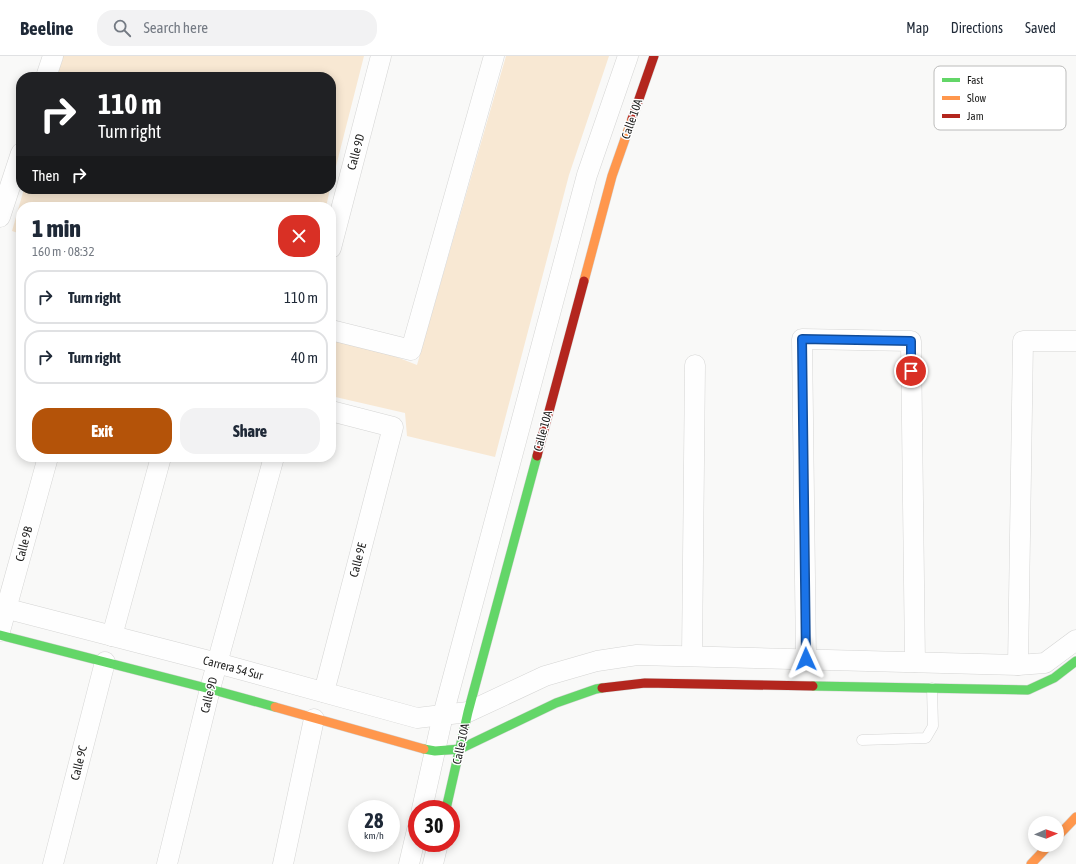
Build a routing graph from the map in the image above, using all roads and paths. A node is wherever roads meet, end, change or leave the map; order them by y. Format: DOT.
graph roads {
  1 [pos="53,56"];
  2 [pos="381,56"];
  3 [pos="494,56"];
  4 [pos="628,56"];
  5 [pos="654,56"];
  6 [pos="48,72"];
  7 [pos="16,167"];
  8 [pos="0,217"];
  9 [pos="336,229"];
  10 [pos="336,331"];
  11 [pos="1076,341"];
  12 [pos="695,365"];
  13 [pos="532,382"];
  14 [pos="555,386"];
  15 [pos="336,412"];
  16 [pos="47,462"];
  17 [pos="160,462"];
  18 [pos="273,462"];
  19 [pos="3,608"];
  20 [pos="0,630"];
  21 [pos="0,634"];
  22 [pos="112,636"];
  23 [pos="1076,640"];
  24 [pos="692,656"];
  25 [pos="806,659"];
  26 [pos="1076,661"];
  27 [pos="105,662"];
  28 [pos="915,662"];
  29 [pos="217,663"];
  30 [pos="1018,665"];
  31 [pos="1050,670"];
  32 [pos="932,688"];
  33 [pos="210,689"];
  34 [pos="324,692"];
  35 [pos="468,712"];
  36 [pos="443,715"];
  37 [pos="314,719"];
  38 [pos="862,740"];
  39 [pos="460,749"];
  40 [pos="435,751"];
  41 [pos="424,800"];
  42 [pos="448,800"];
  43 [pos="1076,817"];
  44 [pos="1064,830"];
  45 [pos="412,852"];
  46 [pos="436,852"];
  47 [pos="1042,852"];
  48 [pos="53,864"];
  49 [pos="167,864"];
  50 [pos="284,864"];
  51 [pos="409,864"];
  52 [pos="433,864"];
  53 [pos="1031,864"];
  1 -- 6 [label="street"];
  2 -- 9 [label="street, Calle 9D"];
  3 -- 10 [label="street"];
  4 -- 13 [label="street, Calle 10A"];
  5 -- 14 [label="main road, Calle 10A"];
  7 -- 8 [label="street"];
  11 -- 30 [label="street"];
  12 -- 24 [label="street"];
  13 -- 14 [label="street"];
  13 -- 36 [label="street, Calle 10A"];
  14 -- 35 [label="main road, Calle 10A"];
  15 -- 34 [label="street, Calle 9E"];
  16 -- 19 [label="street, Calle 9B"];
  17 -- 22 [label="street"];
  18 -- 29 [label="street, Calle 9D"];
  19 -- 20 [label="street, Calle 9B"];
  19 -- 22 [label="street, Carrera 54 Sur"];
  21 -- 27 [label="main road"];
  22 -- 29 [label="street, Carrera 54 Sur"];
  23 -- 31 [label="street"];
  24 -- 25 [label="street, Carrera 54 Sur"];
  24 -- 35 [label="street, Carrera 54 Sur"];
  25 -- 28 [label="street, Carrera 54 Sur"];
  25 -- 28 [label="street"];
  26 -- 31 [label="main road"];
  27 -- 33 [label="main road"];
  27 -- 48 [label="street, Calle 9C"];
  28 -- 30 [label="street, Carrera 54 Sur"];
  29 -- 33 [label="street, Calle 9D"];
  29 -- 34 [label="street, Carrera 54 Sur"];
  30 -- 31 [label="street, Carrera 54 Sur"];
  31 -- 32 [label="main road"];
  32 -- 38 [label="lane"];
  32 -- 39 [label="main road"];
  33 -- 37 [label="main road"];
  33 -- 49 [label="street, Calle 9D"];
  34 -- 36 [label="street, Carrera 54 Sur"];
  35 -- 36 [label="street, Carrera 54 Sur"];
  35 -- 39 [label="main road, Calle 10A"];
  36 -- 40 [label="street, Calle 10A"];
  37 -- 40 [label="main road"];
  37 -- 50 [label="street"];
  39 -- 40 [label="main road"];
  39 -- 42 [label="main road, Calle 10A"];
  40 -- 41 [label="street, Calle 10A"];
  43 -- 44 [label="main road"];
  45 -- 51 [label="street"];
  46 -- 52 [label="street"];
  47 -- 53 [label="main road"];
}
